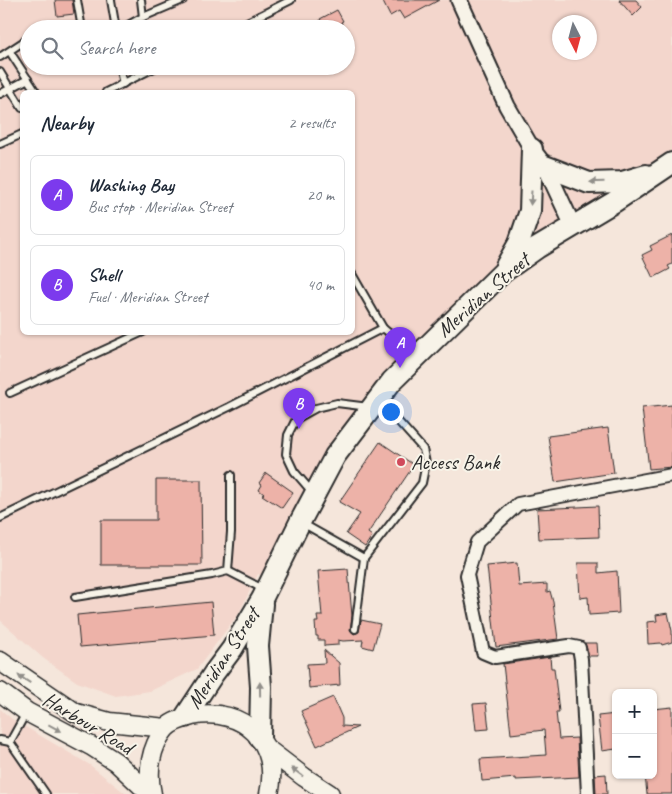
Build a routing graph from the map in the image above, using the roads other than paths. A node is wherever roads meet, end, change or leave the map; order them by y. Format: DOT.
graph roads {
  1 [pos="77,0"];
  2 [pos="111,0"];
  3 [pos="141,0"];
  4 [pos="183,0"];
  5 [pos="290,0"];
  6 [pos="459,0"];
  7 [pos="143,17"];
  8 [pos="80,20"];
  9 [pos="114,20"];
  10 [pos="137,20"];
  11 [pos="251,20"];
  12 [pos="20,45"];
  13 [pos="10,52"];
  14 [pos="0,57"];
  15 [pos="20,67"];
  16 [pos="0,72"];
  17 [pos="25,75"];
  18 [pos="122,75"];
  19 [pos="141,75"];
  20 [pos="28,79"];
  21 [pos="124,84"];
  22 [pos="11,89"];
  23 [pos="35,90"];
  24 [pos="110,90"];
  25 [pos="0,94"];
  26 [pos="20,105"];
  27 [pos="20,135"];
  28 [pos="0,144"];
  29 [pos="532,149"];
  30 [pos="545,166"];
  31 [pos="667,167"];
  32 [pos="573,226"];
  33 [pos="503,272"];
  34 [pos="355,279"];
  35 [pos="382,328"];
  36 [pos="136,335"];
  37 [pos="417,356"];
  38 [pos="10,393"];
  39 [pos="375,403"];
  40 [pos="231,475"];
  41 [pos="672,475"];
  42 [pos="314,495"];
  43 [pos="0,518"];
  44 [pos="300,522"];
  45 [pos="364,558"];
  46 [pos="228,571"];
  47 [pos="264,595"];
  48 [pos="75,597"];
  49 [pos="355,629"];
  50 [pos="0,662"];
  51 [pos="0,692"];
  52 [pos="26,712"];
  53 [pos="184,718"];
  54 [pos="166,728"];
  55 [pos="0,740"];
  56 [pos="10,742"];
  57 [pos="263,743"];
  58 [pos="46,794"];
  59 [pos="151,794"];
  60 [pos="268,794"];
  61 [pos="330,794"];
  62 [pos="588,794"];
  1 -- 8 [label="lane"];
  2 -- 9 [label="lane"];
  3 -- 7 [label="lane"];
  4 -- 7 [label="lane"];
  5 -- 11 [label="lane"];
  6 -- 29 [label="street"];
  7 -- 10 [label="lane"];
  12 -- 13 [label="lane"];
  13 -- 14 [label="lane"];
  13 -- 15 [label="lane"];
  16 -- 22 [label="lane"];
  17 -- 20 [label="lane"];
  18 -- 21 [label="lane"];
  19 -- 21 [label="lane"];
  20 -- 22 [label="lane"];
  20 -- 23 [label="lane"];
  21 -- 24 [label="lane"];
  22 -- 25 [label="lane"];
  22 -- 26 [label="lane"];
  27 -- 28 [label="lane"];
  29 -- 30 [label="street"];
  29 -- 33 [label="main road, one-way"];
  31 -- 30 [label="main road, one-way"];
  30 -- 32 [label="street"];
  31 -- 32 [label="main road, Meridian Street"];
  32 -- 33 [label="main road, Meridian Street"];
  33 -- 37 [label="main road, Meridian Street"];
  34 -- 35 [label="lane"];
  35 -- 37 [label="lane"];
  35 -- 43 [label="lane"];
  36 -- 38 [label="lane"];
  37 -- 39 [label="main road, Meridian Street"];
  39 -- 42 [label="main road, Meridian Street"];
  39 -- 42 [label="lane"];
  39 -- 45 [label="lane"];
  40 -- 46 [label="lane"];
  41 -- 62 [label="street"];
  42 -- 44 [label="main road, Meridian Street"];
  44 -- 45 [label="lane"];
  44 -- 47 [label="main road, Meridian Street"];
  45 -- 49 [label="lane"];
  46 -- 47 [label="lane"];
  46 -- 48 [label="lane"];
  47 -- 53 [label="main road, Meridian Street"];
  57 -- 47 [label="main road, Meridian Street, one-way"];
  54 -- 50 [label="main road, Harbour Road, one-way"];
  51 -- 52 [label="main road, Harbour Road"];
  52 -- 56 [label="lane"];
  52 -- 59 [label="main road, Harbour Road, one-way"];
  53 -- 54 [label="main road"];
  53 -- 57 [label="main road"];
  54 -- 59 [label="main road"];
  55 -- 56 [label="lane"];
  56 -- 58 [label="lane"];
  57 -- 60 [label="main road"];
  61 -- 57 [label="main road, one-way"];
}
